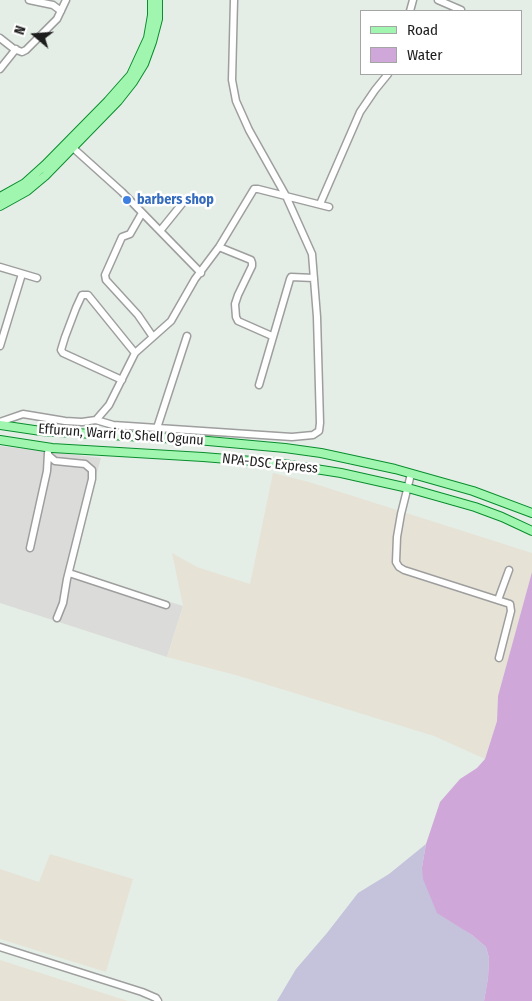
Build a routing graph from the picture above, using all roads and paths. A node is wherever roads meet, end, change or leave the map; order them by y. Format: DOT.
graph roads {
  1 [pos="29,0"];
  2 [pos="66,0"];
  3 [pos="152,0"];
  4 [pos="158,0"];
  5 [pos="234,0"];
  6 [pos="438,0"];
  7 [pos="461,10"];
  8 [pos="61,11"];
  9 [pos="0,38"];
  10 [pos="16,49"];
  11 [pos="0,70"];
  12 [pos="387,75"];
  13 [pos="72,146"];
  14 [pos="286,196"];
  15 [pos="0,197"];
  16 [pos="186,200"];
  17 [pos="320,204"];
  18 [pos="0,206"];
  19 [pos="330,207"];
  20 [pos="142,213"];
  21 [pos="160,231"];
  22 [pos="220,247"];
  23 [pos="0,267"];
  24 [pos="201,273"];
  25 [pos="22,274"];
  26 [pos="37,278"];
  27 [pos="314,278"];
  28 [pos="187,336"];
  29 [pos="272,336"];
  30 [pos="152,337"];
  31 [pos="0,346"];
  32 [pos="135,353"];
  33 [pos="122,380"];
  34 [pos="259,385"];
  35 [pos="96,420"];
  36 [pos="0,423"];
  37 [pos="157,428"];
  38 [pos="0,440"];
  39 [pos="48,451"];
  40 [pos="411,474"];
  41 [pos="408,488"];
  42 [pos="532,513"];
  43 [pos="532,531"];
  44 [pos="30,548"];
  45 [pos="508,570"];
  46 [pos="69,573"];
  47 [pos="498,600"];
  48 [pos="166,605"];
  49 [pos="57,618"];
  50 [pos="499,658"];
  51 [pos="0,947"];
  52 [pos="158,1001"];
  1 -- 8 [label="street"];
  2 -- 8 [label="street"];
  3 -- 15 [label="main road"];
  4 -- 13 [label="main road"];
  5 -- 14 [label="street"];
  6 -- 7 [label="street"];
  8 -- 10 [label="street"];
  9 -- 10 [label="street"];
  10 -- 11 [label="street"];
  12 -- 17 [label="street"];
  13 -- 18 [label="main road"];
  13 -- 20 [label="street"];
  14 -- 17 [label="street"];
  14 -- 22 [label="street"];
  14 -- 27 [label="street"];
  16 -- 21 [label="street"];
  17 -- 19 [label="street"];
  20 -- 21 [label="street"];
  20 -- 30 [label="street"];
  21 -- 24 [label="street"];
  22 -- 24 [label="street"];
  22 -- 29 [label="street"];
  23 -- 25 [label="street"];
  24 -- 30 [label="street"];
  25 -- 26 [label="street"];
  25 -- 31 [label="street"];
  27 -- 29 [label="street"];
  27 -- 37 [label="street"];
  28 -- 37 [label="street"];
  29 -- 34 [label="street"];
  30 -- 32 [label="street"];
  32 -- 33 [label="street"];
  32 -- 33 [label="street"];
  33 -- 35 [label="street"];
  35 -- 36 [label="street"];
  35 -- 37 [label="street"];
  36 -- 40 [label="main road, Effurun, Warri to Shell Ogunu"];
  38 -- 39 [label="main road, NPA-DSC Express"];
  39 -- 41 [label="main road, NPA-DSC Express"];
  39 -- 44 [label="street"];
  39 -- 46 [label="street"];
  40 -- 41 [label="street"];
  40 -- 42 [label="main road, Effurun, Warri to Shell Ogunu"];
  41 -- 43 [label="main road, NPA-DSC Express"];
  41 -- 47 [label="street"];
  45 -- 47 [label="street"];
  46 -- 48 [label="street"];
  46 -- 49 [label="street"];
  47 -- 50 [label="street"];
  51 -- 52 [label="street"];
}
